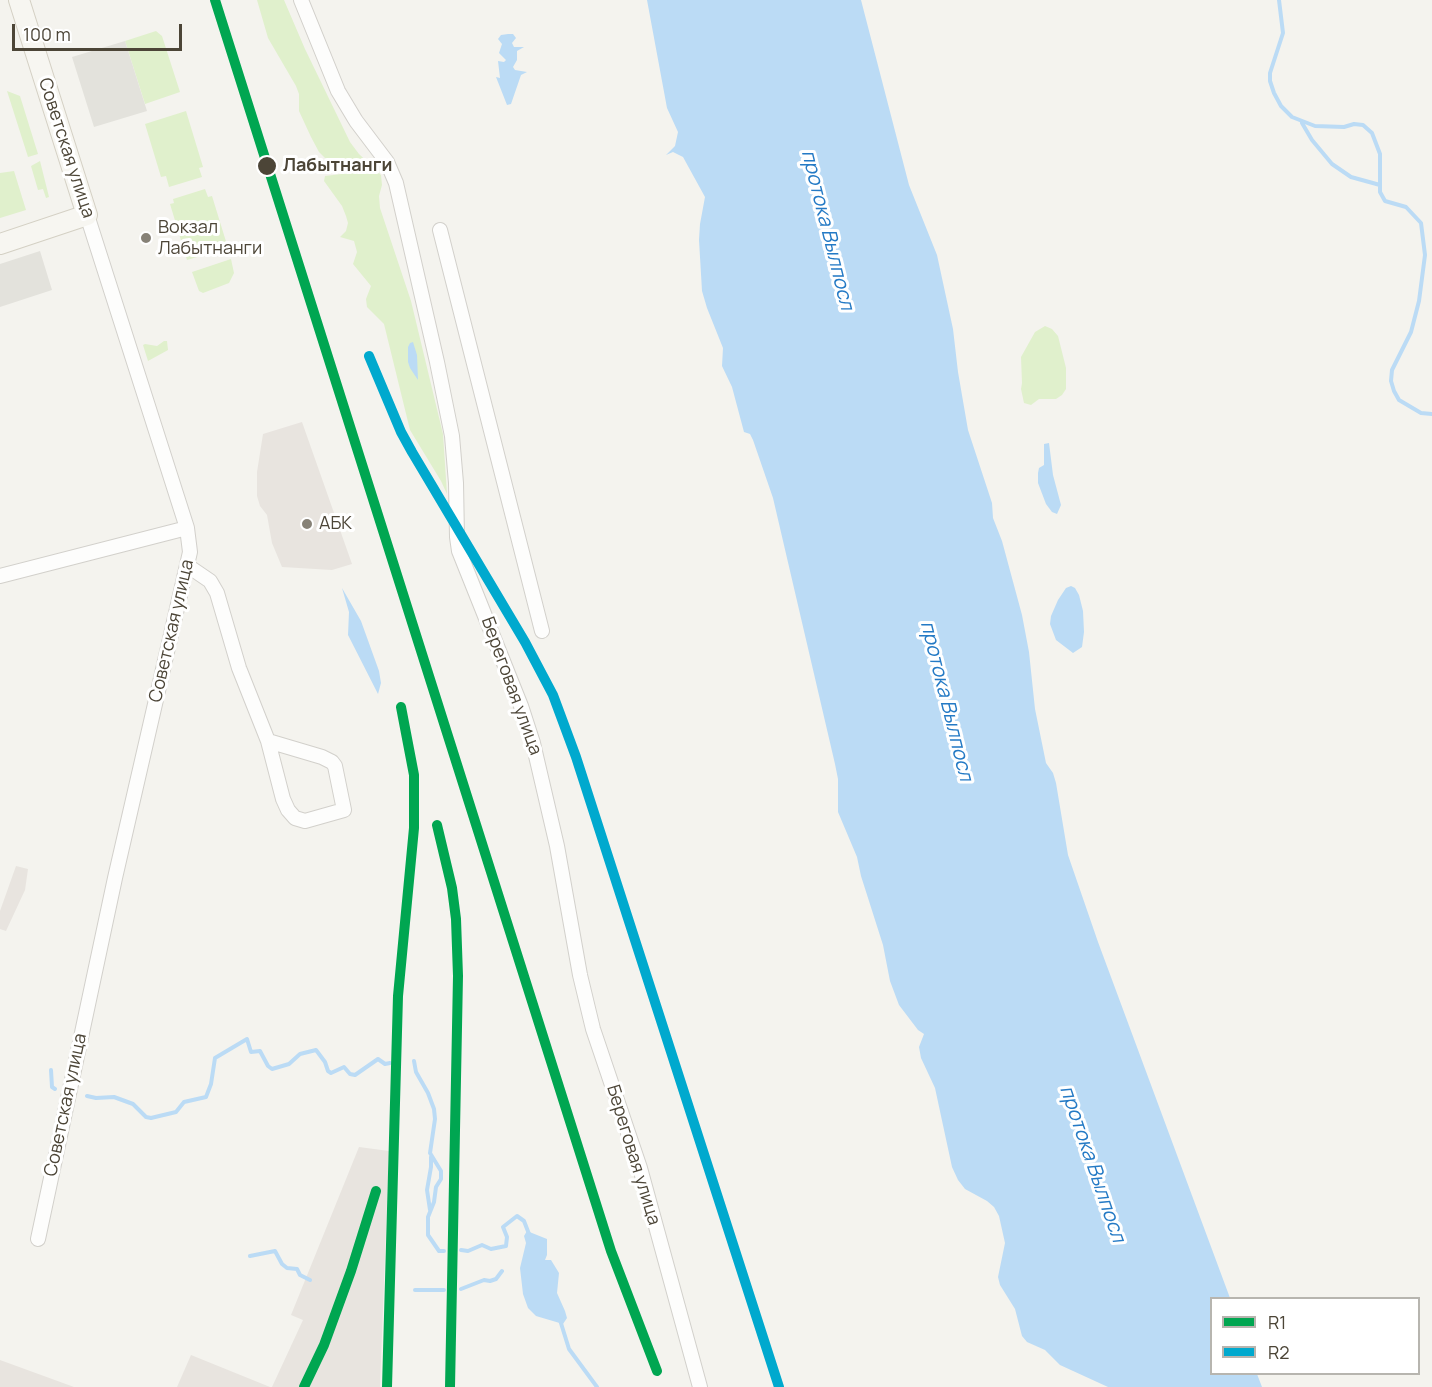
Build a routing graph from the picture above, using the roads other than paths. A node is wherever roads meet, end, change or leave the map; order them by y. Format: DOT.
graph roads {
  1 [pos="20,0"];
  2 [pos="301,0"];
  3 [pos="87,215"];
  4 [pos="440,230"];
  5 [pos="0,244"];
  6 [pos="187,528"];
  7 [pos="188,566"];
  8 [pos="0,576"];
  9 [pos="542,631"];
  10 [pos="268,741"];
  11 [pos="38,1239"];
  12 [pos="700,1387"];
  1 -- 3 [label="main road, Советская улица"];
  2 -- 12 [label="street, Береговая улица"];
  3 -- 5 [label="main road"];
  3 -- 6 [label="street, Советская улица"];
  4 -- 9 [label="street"];
  6 -- 7 [label="street, Советская улица"];
  6 -- 8 [label="street"];
  7 -- 10 [label="street"];
  7 -- 11 [label="street, Советская улица"];
  10 -- 10 [label="street"];
}
